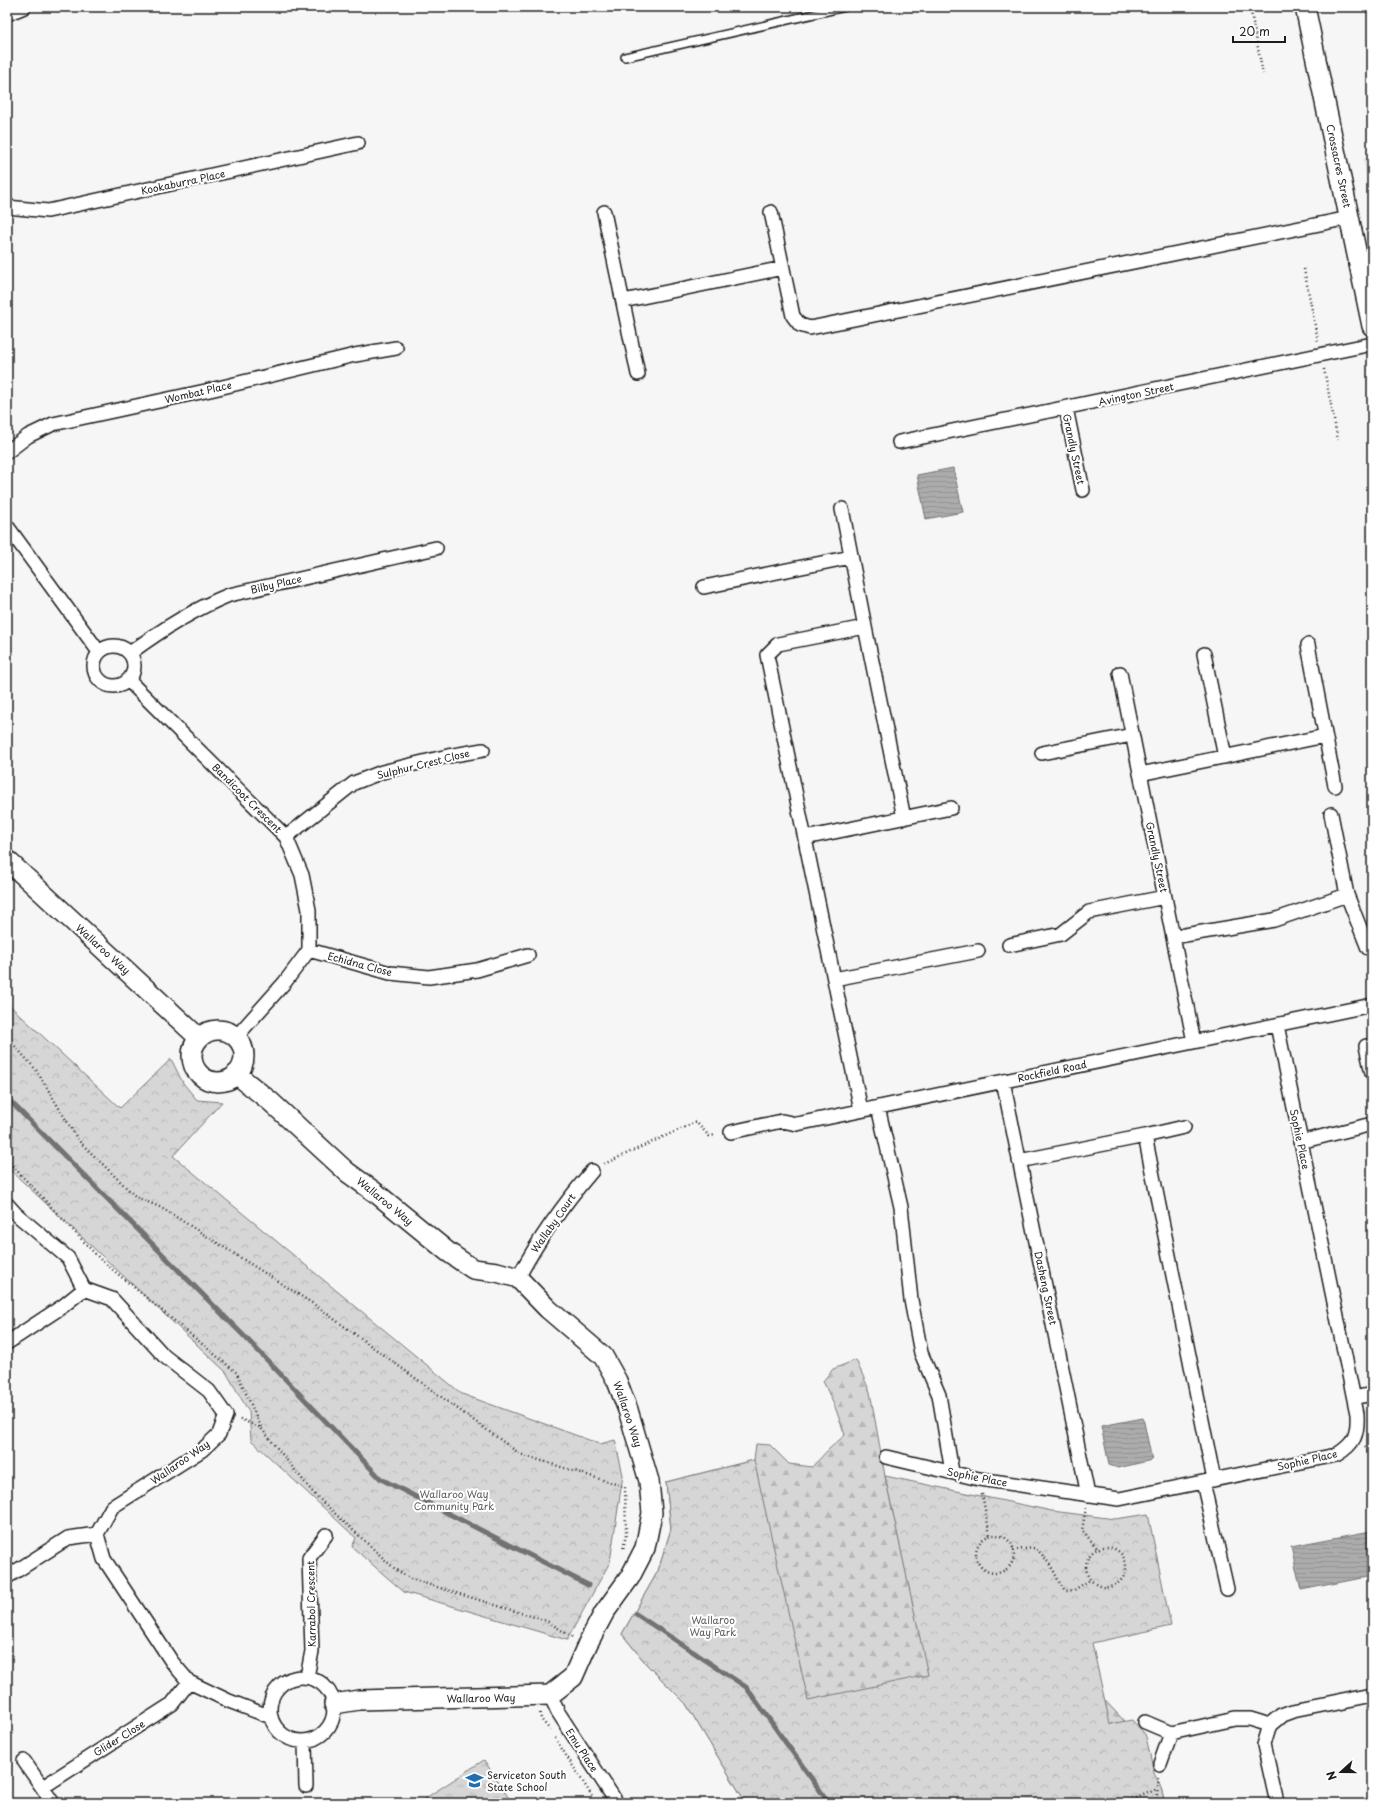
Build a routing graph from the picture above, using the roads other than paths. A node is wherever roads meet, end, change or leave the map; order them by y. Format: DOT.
graph roads {
  1 [pos="24,7"];
  2 [pos="845,7"];
  3 [pos="1305,7"];
  4 [pos="7,14"];
  5 [pos="625,57"];
  6 [pos="358,143"];
  7 [pos="7,207"];
  8 [pos="604,212"];
  9 [pos="771,212"];
  10 [pos="1350,218"];
  11 [pos="783,268"];
  12 [pos="623,301"];
  13 [pos="1372,326"];
  14 [pos="1372,344"];
  15 [pos="396,348"];
  16 [pos="638,374"];
  17 [pos="1066,408"];
  18 [pos="899,442"];
  19 [pos="7,452"];
  20 [pos="1082,490"];
  21 [pos="842,509"];
  22 [pos="7,526"];
  23 [pos="436,548"];
  24 [pos="851,557"];
  25 [pos="704,587"];
  26 [pos="865,627"];
  27 [pos="1308,645"];
  28 [pos="99,652"];
  29 [pos="130,654"];
  30 [pos="1204,654"];
  31 [pos="1120,673"];
  32 [pos="129,681"];
  33 [pos="1132,735"];
  34 [pos="1325,736"];
  35 [pos="483,750"];
  36 [pos="1042,753"];
  37 [pos="1225,757"];
  38 [pos="1140,774"];
  39 [pos="1335,786"];
  40 [pos="951,808"];
  41 [pos="1331,814"];
  42 [pos="904,818"];
  43 [pos="286,837"];
  44 [pos="805,838"];
  45 [pos="7,860"];
  46 [pos="1347,895"];
  47 [pos="1165,897"];
  48 [pos="1173,937"];
  49 [pos="1010,945"];
  50 [pos="1368,948"];
  51 [pos="309,950"];
  52 [pos="978,951"];
  53 [pos="528,955"];
  54 [pos="834,979"];
  55 [pos="1372,1005"];
  56 [pos="1277,1025"];
  57 [pos="236,1037"];
  58 [pos="199,1038"];
  59 [pos="1194,1042"];
  60 [pos="1366,1046"];
  61 [pos="1372,1073"];
  62 [pos="236,1074"];
  63 [pos="1003,1081"];
  64 [pos="878,1107"];
  65 [pos="861,1110"];
  66 [pos="1372,1124"];
  67 [pos="1184,1127"];
  68 [pos="731,1132"];
  69 [pos="1145,1136"];
  70 [pos="1300,1142"];
  71 [pos="1020,1161"];
  72 [pos="592,1171"];
  73 [pos="7,1204"];
  74 [pos="518,1278"];
  75 [pos="84,1289"];
  76 [pos="7,1344"];
  77 [pos="1372,1394"];
  78 [pos="1354,1398"];
  79 [pos="886,1457"];
  80 [pos="952,1472"];
  81 [pos="1209,1481"];
  82 [pos="1088,1495"];
  83 [pos="97,1534"];
  84 [pos="326,1535"];
  85 [pos="7,1577"];
  86 [pos="1227,1589"];
  87 [pos="307,1677"];
  88 [pos="189,1682"];
  89 [pos="1372,1695"];
  90 [pos="544,1696"];
  91 [pos="334,1704"];
  92 [pos="271,1717"];
  93 [pos="1145,1722"];
  94 [pos="1270,1725"];
  95 [pos="1171,1733"];
  96 [pos="305,1741"];
  97 [pos="24,1761"];
  98 [pos="1160,1764"];
  99 [pos="306,1786"];
  100 [pos="43,1787"];
  101 [pos="53,1803"];
  102 [pos="617,1803"];
  103 [pos="1276,1803"];
  1 -- 4 [label="street"];
  2 -- 5 [label="lane"];
  3 -- 10 [label="street, Crossacres Street"];
  6 -- 7 [label="street, Kookaburra Place"];
  8 -- 12 [label="street"];
  9 -- 11 [label="street"];
  10 -- 11 [label="street"];
  10 -- 13 [label="street, Crossacres Street"];
  11 -- 12 [label="street"];
  12 -- 16 [label="street"];
  14 -- 17 [label="street, Avington Street"];
  15 -- 19 [label="street, Wombat Place"];
  17 -- 18 [label="street, Avington Street"];
  17 -- 20 [label="street, Grandly Street"];
  21 -- 24 [label="street"];
  22 -- 28 [label="street"];
  23 -- 29 [label="street, Bilby Place"];
  24 -- 25 [label="street"];
  24 -- 26 [label="street"];
  26 -- 42 [label="street"];
  26 -- 44 [label="street"];
  27 -- 34 [label="street"];
  28 -- 29 [label="street"];
  28 -- 32 [label="street"];
  29 -- 32 [label="street"];
  30 -- 37 [label="street"];
  31 -- 33 [label="street, Grandly Street"];
  32 -- 43 [label="street, Bandicoot Crescent"];
  33 -- 36 [label="street"];
  33 -- 38 [label="street, Grandly Street"];
  34 -- 37 [label="street"];
  34 -- 39 [label="street"];
  35 -- 43 [label="street, Sulphur Crest Close"];
  37 -- 38 [label="street"];
  38 -- 47 [label="street, Grandly Street"];
  40 -- 42 [label="street"];
  41 -- 46 [label="street"];
  42 -- 44 [label="street"];
  43 -- 51 [label="street, Bandicoot Crescent"];
  44 -- 54 [label="street"];
  45 -- 58 [label="street, Wallaroo Way"];
  46 -- 48 [label="street"];
  46 -- 50 [label="street"];
  47 -- 48 [label="street, Grandly Street"];
  47 -- 49 [label="street"];
  48 -- 59 [label="street, Grandly Street"];
  51 -- 53 [label="street, Echidna Close"];
  51 -- 57 [label="street"];
  52 -- 54 [label="street"];
  54 -- 65 [label="street"];
  55 -- 56 [label="street, Rockfield Road"];
  56 -- 59 [label="street, Rockfield Road"];
  56 -- 70 [label="street, Sophie Place"];
  57 -- 58 [label="street"];
  57 -- 62 [label="street"];
  58 -- 62 [label="street"];
  59 -- 63 [label="street, Rockfield Road"];
  60 -- 61 [label="street"];
  62 -- 74 [label="street, Wallaroo Way"];
  63 -- 64 [label="street, Rockfield Road"];
  63 -- 71 [label="street, Dasheng Street"];
  64 -- 65 [label="street, Rockfield Road"];
  64 -- 80 [label="street"];
  65 -- 68 [label="street, Rockfield Road"];
  66 -- 70 [label="street"];
  67 -- 69 [label="street"];
  69 -- 71 [label="street"];
  69 -- 81 [label="street"];
  70 -- 78 [label="street, Sophie Place"];
  71 -- 82 [label="street, Dasheng Street"];
  72 -- 74 [label="street, Wallaby Court"];
  73 -- 75 [label="street"];
  74 -- 90 [label="street, Wallaroo Way"];
  75 -- 76 [label="street"];
  75 -- 83 [label="street, Wallaroo Way"];
  77 -- 78 [label="street"];
  78 -- 81 [label="street, Sophie Place"];
  79 -- 80 [label="street, Sophie Place"];
  80 -- 82 [label="street, Sophie Place"];
  81 -- 82 [label="street, Sophie Place"];
  81 -- 86 [label="street"];
  83 -- 85 [label="street"];
  83 -- 88 [label="street"];
  84 -- 87 [label="street, Karrabol Crescent"];
  87 -- 91 [label="street"];
  87 -- 92 [label="street"];
  88 -- 92 [label="street"];
  88 -- 100 [label="street, Glider Close"];
  89 -- 94 [label="street"];
  90 -- 91 [label="street, Wallaroo Way"];
  90 -- 102 [label="street, Emu Place"];
  91 -- 96 [label="street"];
  92 -- 96 [label="street"];
  93 -- 95 [label="street"];
  94 -- 95 [label="street"];
  94 -- 103 [label="street"];
  95 -- 98 [label="street"];
  96 -- 99 [label="street"];
  97 -- 100 [label="street"];
  100 -- 101 [label="street"];
}
